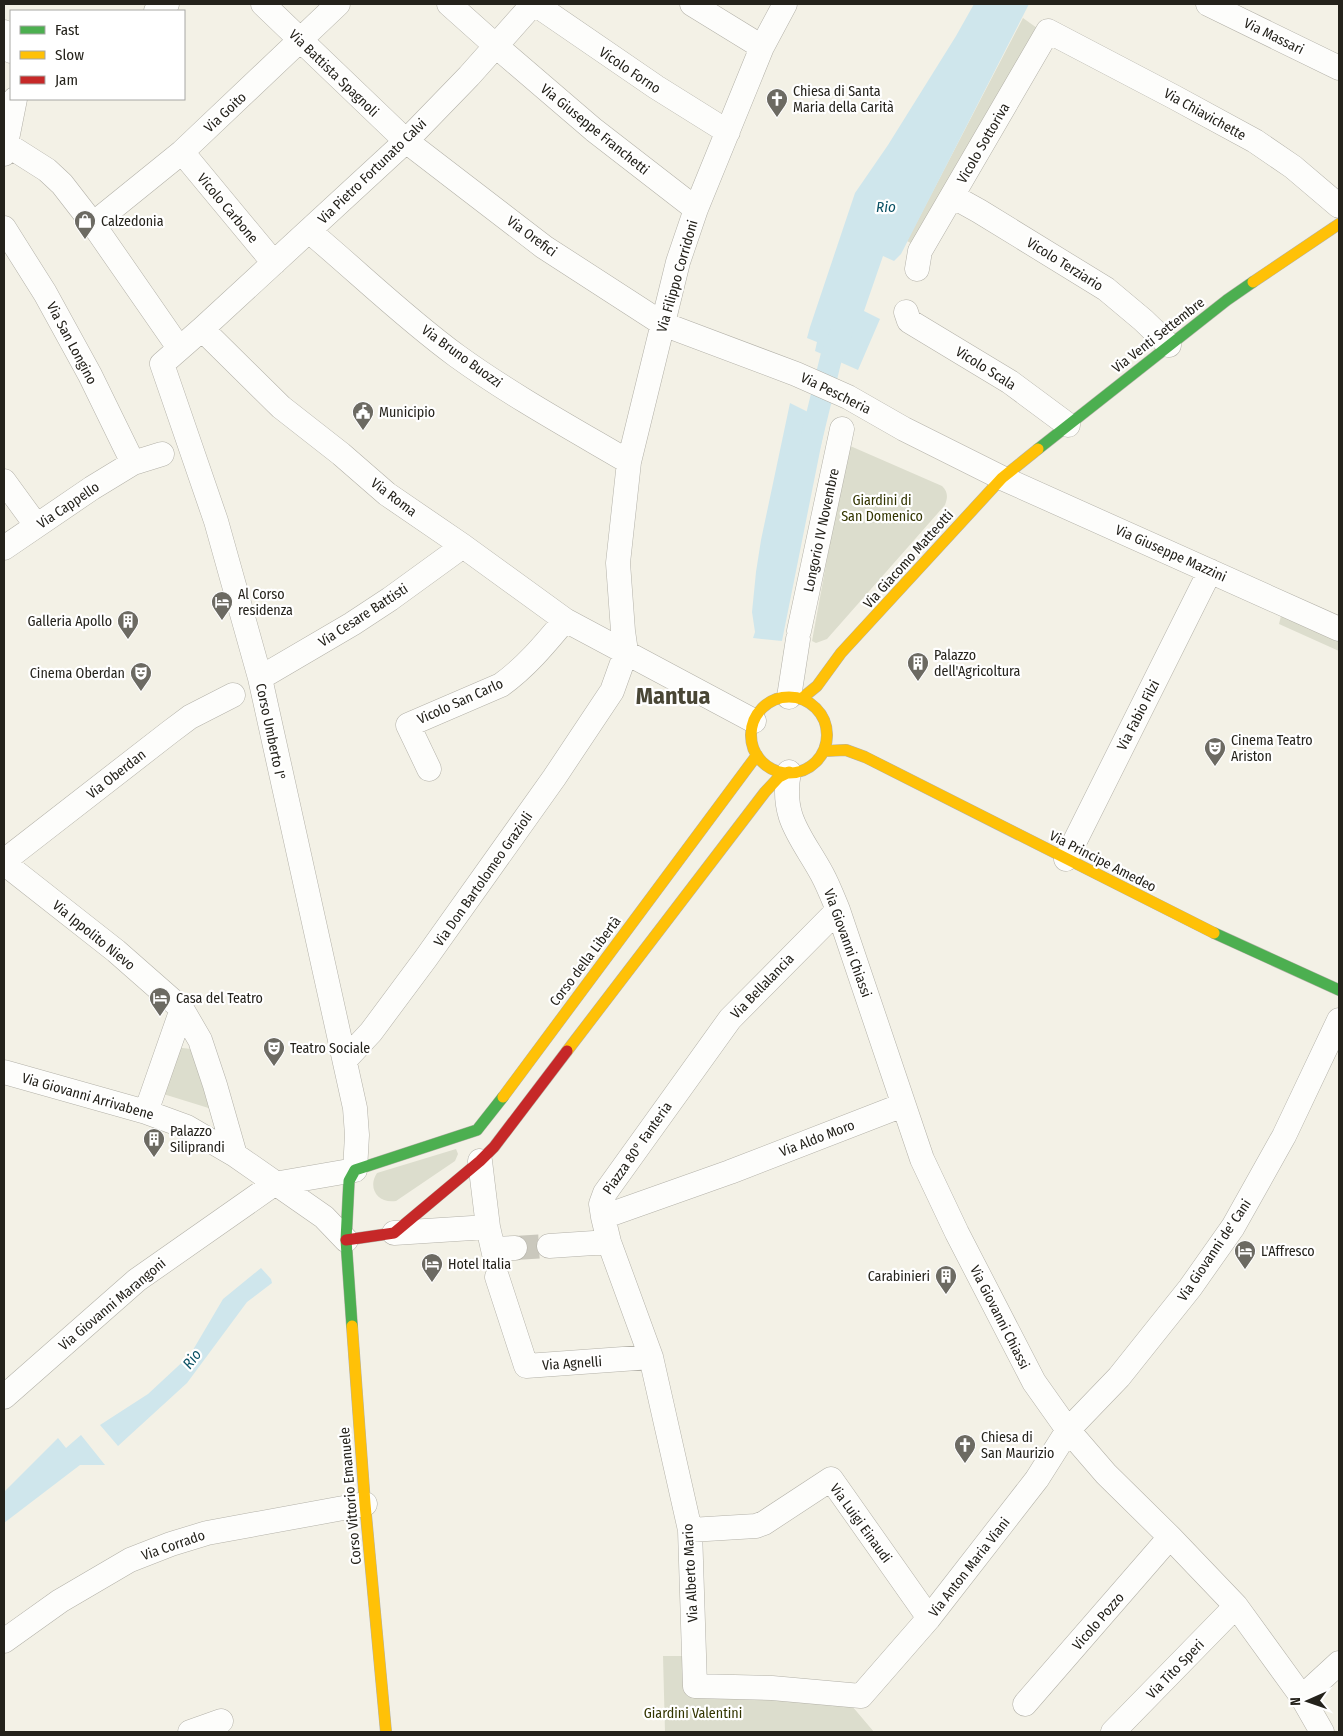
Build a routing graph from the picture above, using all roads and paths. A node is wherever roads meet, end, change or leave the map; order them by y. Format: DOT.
graph roads {
  1 [pos="263,4"];
  2 [pos="338,4"];
  3 [pos="450,4"];
  4 [pos="534,4"];
  5 [pos="692,4"];
  6 [pos="785,4"];
  7 [pos="1208,4"];
  8 [pos="4,32"];
  9 [pos="1061,37"];
  10 [pos="301,40"];
  11 [pos="496,46"];
  12 [pos="762,47"];
  13 [pos="10,49"];
  14 [pos="1339,68"];
  15 [pos="15,100"];
  16 [pos="728,132"];
  17 [pos="406,141"];
  18 [pos="5,149"];
  19 [pos="182,152"];
  20 [pos="952,196"];
  21 [pos="1339,206"];
  22 [pos="696,209"];
  23 [pos="100,218"];
  24 [pos="1339,224"];
  25 [pos="4,228"];
  26 [pos="309,231"];
  27 [pos="274,263"];
  28 [pos="917,269"];
  29 [pos="906,312"];
  30 [pos="663,324"];
  31 [pos="205,333"];
  32 [pos="1169,345"];
  33 [pos="179,348"];
  34 [pos="162,364"];
  35 [pos="1068,425"];
  36 [pos="842,429"];
  37 [pos="162,454"];
  38 [pos="629,462"];
  39 [pos="134,463"];
  40 [pos="1002,478"];
  41 [pos="4,481"];
  42 [pos="36,525"];
  43 [pos="463,546"];
  44 [pos="4,548"];
  45 [pos="1210,572"];
  46 [pos="565,620"];
  47 [pos="1339,629"];
  48 [pos="626,652"];
  49 [pos="260,678"];
  50 [pos="233,695"];
  51 [pos="795,698"];
  52 [pos="754,721"];
  53 [pos="824,751"];
  54 [pos="757,755"];
  55 [pos="429,769"];
  56 [pos="789,772"];
  57 [pos="1066,859"];
  58 [pos="4,862"];
  59 [pos="838,910"];
  60 [pos="1339,990"];
  61 [pos="182,1009"];
  62 [pos="1339,1020"];
  63 [pos="345,1060"];
  64 [pos="693,1069"];
  65 [pos="4,1072"];
  66 [pos="903,1105"];
  67 [pos="146,1112"];
  68 [pos="461,1135"];
  69 [pos="480,1153"];
  70 [pos="235,1155"];
  71 [pos="355,1170"];
  72 [pos="730,1172"];
  73 [pos="274,1184"];
  74 [pos="603,1217"];
  75 [pos="394,1233"];
  76 [pos="609,1242"];
  77 [pos="549,1246"];
  78 [pos="347,1248"];
  79 [pos="498,1252"];
  80 [pos="652,1356"];
  81 [pos="4,1397"];
  82 [pos="1068,1430"];
  83 [pos="365,1504"];
  84 [pos="690,1530"];
  85 [pos="1170,1537"];
  86 [pos="1236,1606"];
  87 [pos="929,1618"];
  88 [pos="4,1641"];
  89 [pos="1339,1663"];
  90 [pos="860,1696"];
  91 [pos="1302,1697"];
  92 [pos="1025,1704"];
  93 [pos="221,1721"];
  94 [pos="190,1732"];
  95 [pos="386,1732"];
  96 [pos="1113,1732"];
  97 [pos="1322,1732"];
  1 -- 10 [label="street, Via Battista Spagnoli"];
  2 -- 10 [label="street, Via Goito"];
  3 -- 11 [label="street, Via Giuseppe Franchetti"];
  4 -- 11 [label="street, Via Pietro Fortunato Calvi"];
  4 -- 16 [label="street, Vicolo Forno"];
  5 -- 12 [label="street"];
  6 -- 12 [label="street, Via Filippo Corridoni"];
  7 -- 14 [label="street, Via Massari"];
  8 -- 13 [label="street"];
  9 -- 20 [label="street, Vicolo Sottoriva"];
  9 -- 21 [label="street, Via Chiavichette"];
  10 -- 17 [label="street, Via Battista Spagnoli"];
  10 -- 19 [label="street, Via Goito"];
  11 -- 17 [label="street, Via Pietro Fortunato Calvi"];
  11 -- 22 [label="street, Via Giuseppe Franchetti"];
  12 -- 16 [label="street, Via Filippo Corridoni"];
  15 -- 18 [label="street"];
  16 -- 22 [label="street, Via Filippo Corridoni"];
  17 -- 26 [label="street, Via Pietro Fortunato Calvi"];
  17 -- 30 [label="street, Via Orefici"];
  18 -- 23 [label="street"];
  19 -- 23 [label="street, Via Goito"];
  19 -- 27 [label="street, Vicolo Carbone"];
  20 -- 28 [label="street, Vicolo Sottoriva"];
  20 -- 32 [label="street, Vicolo Terziario"];
  22 -- 30 [label="street, Via Filippo Corridoni"];
  23 -- 33 [label="street"];
  24 -- 32 [label="street, Via Venti Settembre"];
  25 -- 39 [label="street, Via San Longino"];
  26 -- 27 [label="street, Via Pietro Fortunato Calvi"];
  26 -- 38 [label="street, Via Bruno Buozzi"];
  27 -- 31 [label="street, Via Pietro Fortunato Calvi"];
  29 -- 35 [label="street, Vicolo Scala"];
  30 -- 38 [label="street, Via Filippo Corridoni"];
  30 -- 40 [label="street, Via Pescheria"];
  31 -- 33 [label="street, Via Pietro Fortunato Calvi"];
  31 -- 43 [label="street, Via Roma"];
  32 -- 35 [label="street, Via Venti Settembre"];
  33 -- 34 [label="street, Via Pietro Fortunato Calvi"];
  34 -- 49 [label="street, Corso Umberto I°"];
  35 -- 40 [label="street, Via Venti Settembre"];
  36 -- 51 [label="street, Longorio IV Novembre"];
  37 -- 39 [label="street, Via Cappello"];
  38 -- 48 [label="street, Via Filippo Corridoni"];
  39 -- 42 [label="street, Via Cappello"];
  40 -- 45 [label="street, Via Giuseppe Mazzini"];
  40 -- 51 [label="street, Via Giacomo Matteotti"];
  41 -- 42 [label="street"];
  42 -- 44 [label="street, Via Cappello"];
  43 -- 46 [label="street, Via Roma"];
  43 -- 49 [label="street, Via Cesare Battisti"];
  45 -- 47 [label="street, Via Giuseppe Mazzini"];
  45 -- 57 [label="street, Via Fabio Filzi"];
  46 -- 48 [label="street, Via Roma"];
  46 -- 55 [label="street, Vicolo San Carlo"];
  48 -- 52 [label="street, Via Roma"];
  48 -- 63 [label="street, Via Don Bartolomeo Grazioli"];
  49 -- 63 [label="street, Corso Umberto I°"];
  50 -- 58 [label="street, Via Oberdan"];
  51 -- 52 [label="street"];
  51 -- 53 [label="street"];
  52 -- 54 [label="street"];
  53 -- 56 [label="street"];
  53 -- 57 [label="street, Via Principe Amedeo"];
  54 -- 56 [label="street"];
  54 -- 68 [label="street, Corso della Libertà"];
  56 -- 59 [label="street, Via Giovanni Chiassi"];
  56 -- 69 [label="street"];
  57 -- 60 [label="street, Via Principe Amedeo"];
  58 -- 61 [label="street, Via Ippolito Nievo"];
  59 -- 64 [label="street, Via Bellalancia"];
  59 -- 66 [label="street, Via Giovanni Chiassi"];
  61 -- 67 [label="street"];
  61 -- 70 [label="street, Via Ippolito Nievo"];
  62 -- 82 [label="street, Via Giovanni de' Cani"];
  63 -- 71 [label="street, Corso Umberto I°"];
  64 -- 74 [label="street, Piazza 80° Fanteria"];
  65 -- 67 [label="street, Via Giovanni Arrivabene"];
  66 -- 72 [label="street, Via Aldo Moro"];
  66 -- 82 [label="street, Via Giovanni Chiassi"];
  67 -- 70 [label="street, Via Giovanni Arrivabene"];
  68 -- 69 [label="street"];
  68 -- 71 [label="street"];
  69 -- 75 [label="street"];
  69 -- 79 [label="street"];
  70 -- 73 [label="street, Via Giovanni Arrivabene"];
  71 -- 73 [label="street"];
  71 -- 78 [label="street, Corso Vittorio Emanuele"];
  72 -- 74 [label="street, Piazza 80° Fanteria"];
  73 -- 78 [label="street, Via Giovanni Arrivabene"];
  73 -- 81 [label="street, Via Giovanni Marangoni"];
  74 -- 76 [label="street, Via Alberto Mario"];
  75 -- 78 [label="street"];
  75 -- 79 [label="street"];
  76 -- 77 [label="street"];
  76 -- 80 [label="street, Via Alberto Mario"];
  78 -- 83 [label="street, Corso Vittorio Emanuele"];
  79 -- 80 [label="street, Via Agnelli"];
  80 -- 84 [label="street, Via Alberto Mario"];
  82 -- 85 [label="street, Via Giovanni Chiassi"];
  82 -- 87 [label="street, Via Anton Maria Viani"];
  83 -- 88 [label="street, Via Corrado"];
  83 -- 95 [label="street, Corso Vittorio Emanuele"];
  84 -- 87 [label="street, Via Luigi Einaudi"];
  84 -- 90 [label="street, Via Alberto Mario"];
  85 -- 86 [label="street, Via Giovanni Chiassi"];
  85 -- 92 [label="street, Vicolo Pozzo"];
  86 -- 91 [label="street, Via Giovanni Chiassi"];
  86 -- 96 [label="street, Via Tito Speri"];
  87 -- 90 [label="street, Via Anton Maria Viani"];
  89 -- 91 [label="street"];
  91 -- 97 [label="street, Via Giovanni Chiassi"];
  93 -- 94 [label="street"];
}
